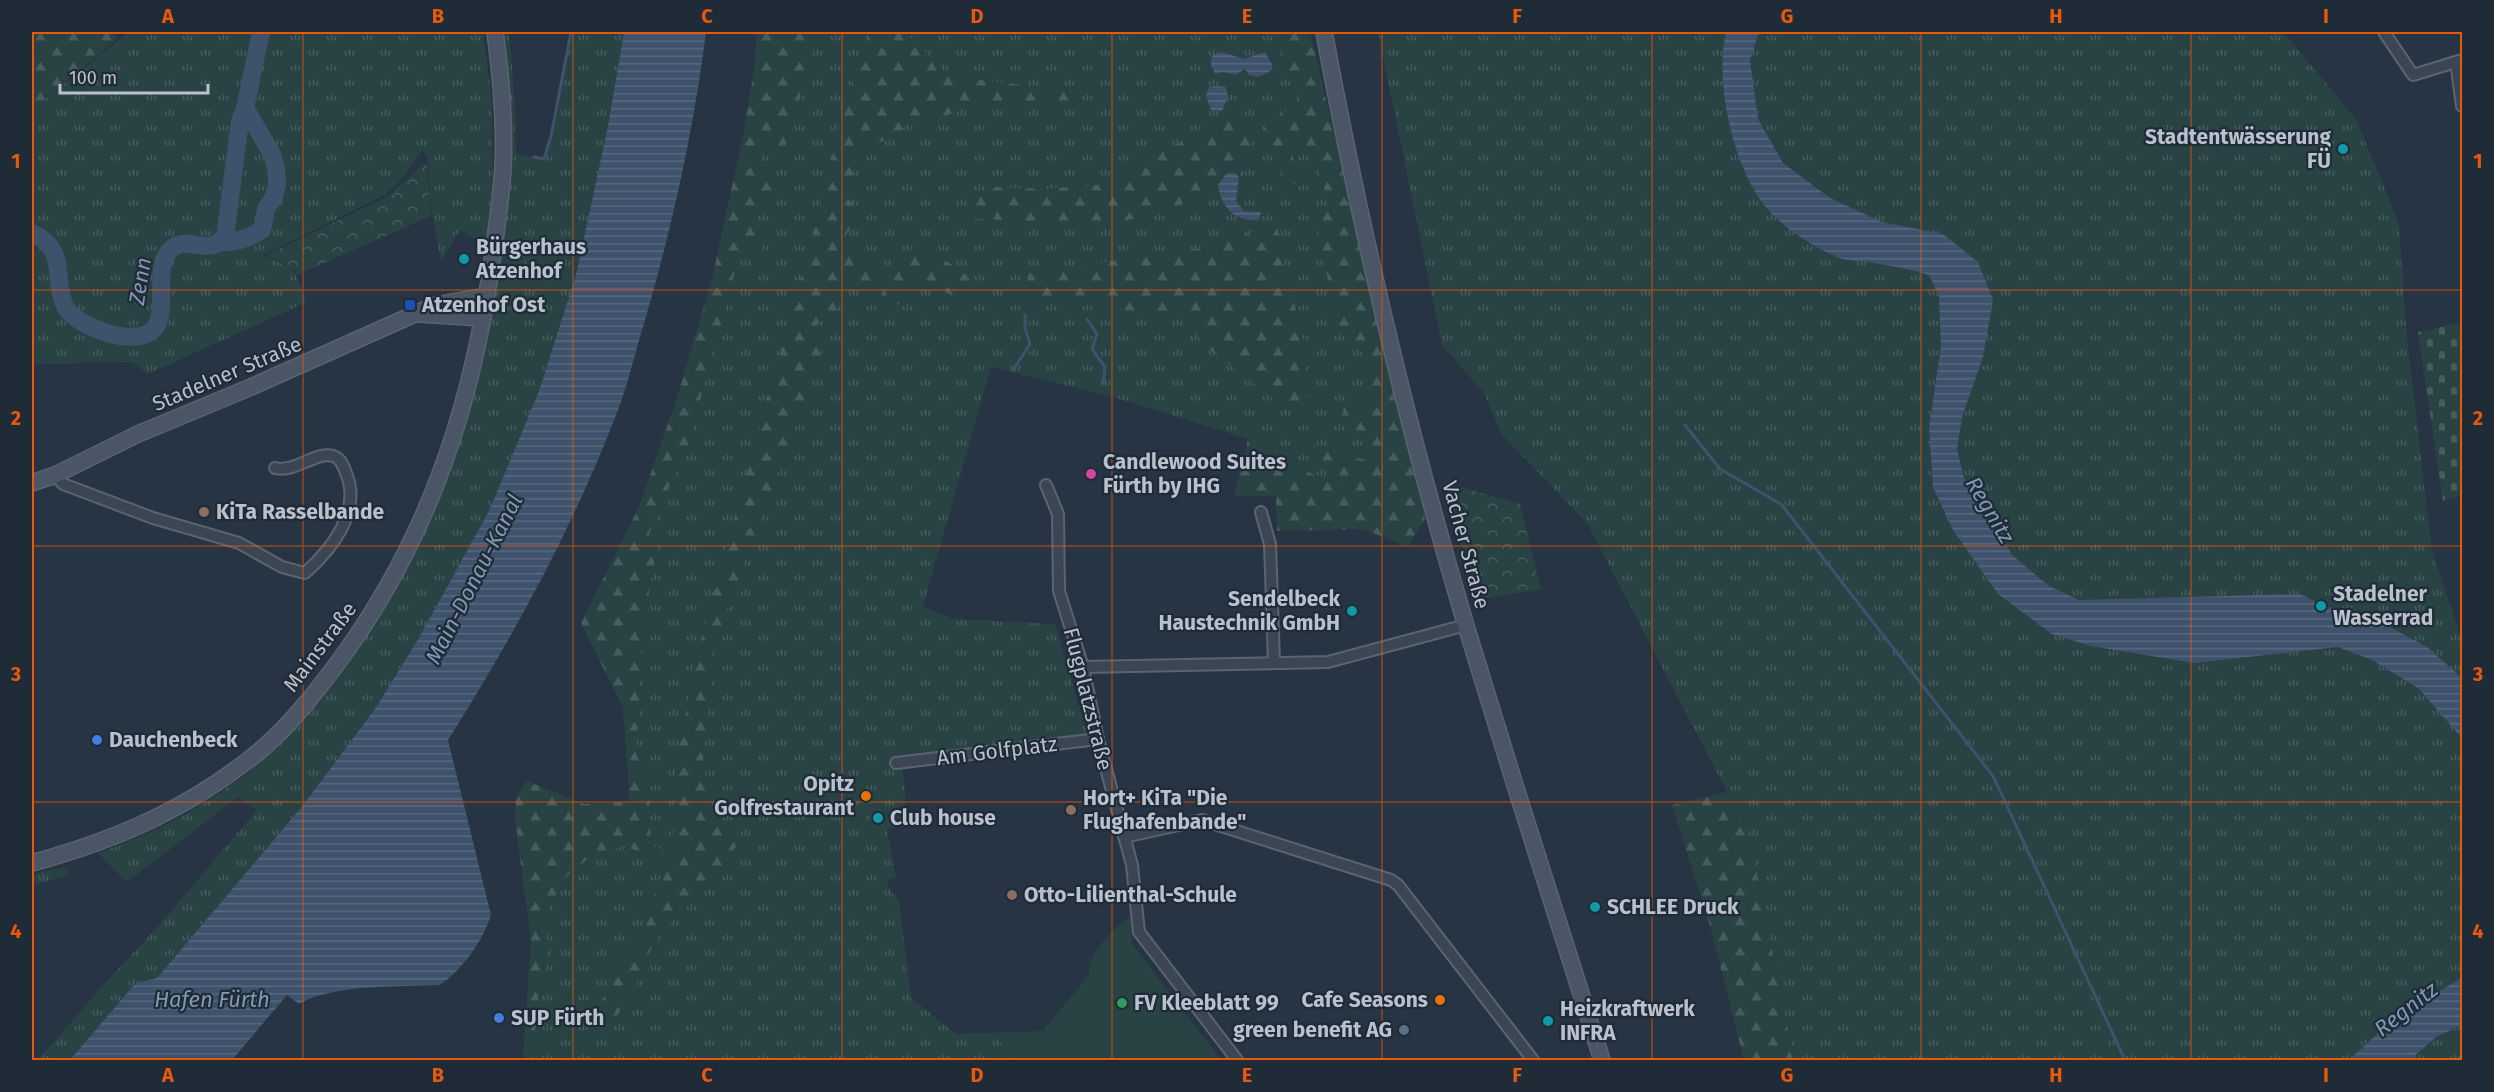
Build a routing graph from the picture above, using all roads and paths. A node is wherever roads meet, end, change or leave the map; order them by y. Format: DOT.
graph roads {
  1 [pos="495,32"];
  2 [pos="1324,32"];
  3 [pos="2384,32"];
  4 [pos="2459,61"];
  5 [pos="2463,106"];
  6 [pos="486,296"];
  7 [pos="417,314"];
  8 [pos="483,318"];
  9 [pos="275,468"];
  10 [pos="55,476"];
  11 [pos="32,483"];
  12 [pos="1046,485"];
  13 [pos="1261,512"];
  14 [pos="1466,625"];
  15 [pos="1274,662"];
  16 [pos="1083,667"];
  17 [pos="1098,739"];
  18 [pos="896,764"];
  19 [pos="1124,837"];
  20 [pos="32,863"];
  21 [pos="1238,1060"];
  22 [pos="1533,1060"];
  23 [pos="1602,1060"];
  1 -- 6 [label="street"];
  2 -- 14 [label="street, Vacher Straße"];
  3 -- 4 [label="street"];
  4 -- 5 [label="street"];
  6 -- 7 [label="street, Stadelner Straße"];
  6 -- 8 [label="street"];
  7 -- 8 [label="street, Stadelner Straße"];
  7 -- 10 [label="street, Stadelner Straße"];
  8 -- 20 [label="street, Mainstraße"];
  9 -- 10 [label="street"];
  10 -- 11 [label="street, Stadelner Straße"];
  12 -- 16 [label="street, Flugplatzstraße"];
  13 -- 15 [label="street"];
  14 -- 15 [label="street"];
  14 -- 23 [label="street, Vacher Straße"];
  15 -- 16 [label="street"];
  16 -- 17 [label="street, Flugplatzstraße"];
  17 -- 18 [label="street, Am Golfplatz"];
  17 -- 19 [label="street, Flugplatzstraße"];
  19 -- 21 [label="street, Flugplatzstraße"];
  19 -- 22 [label="street"];
}
